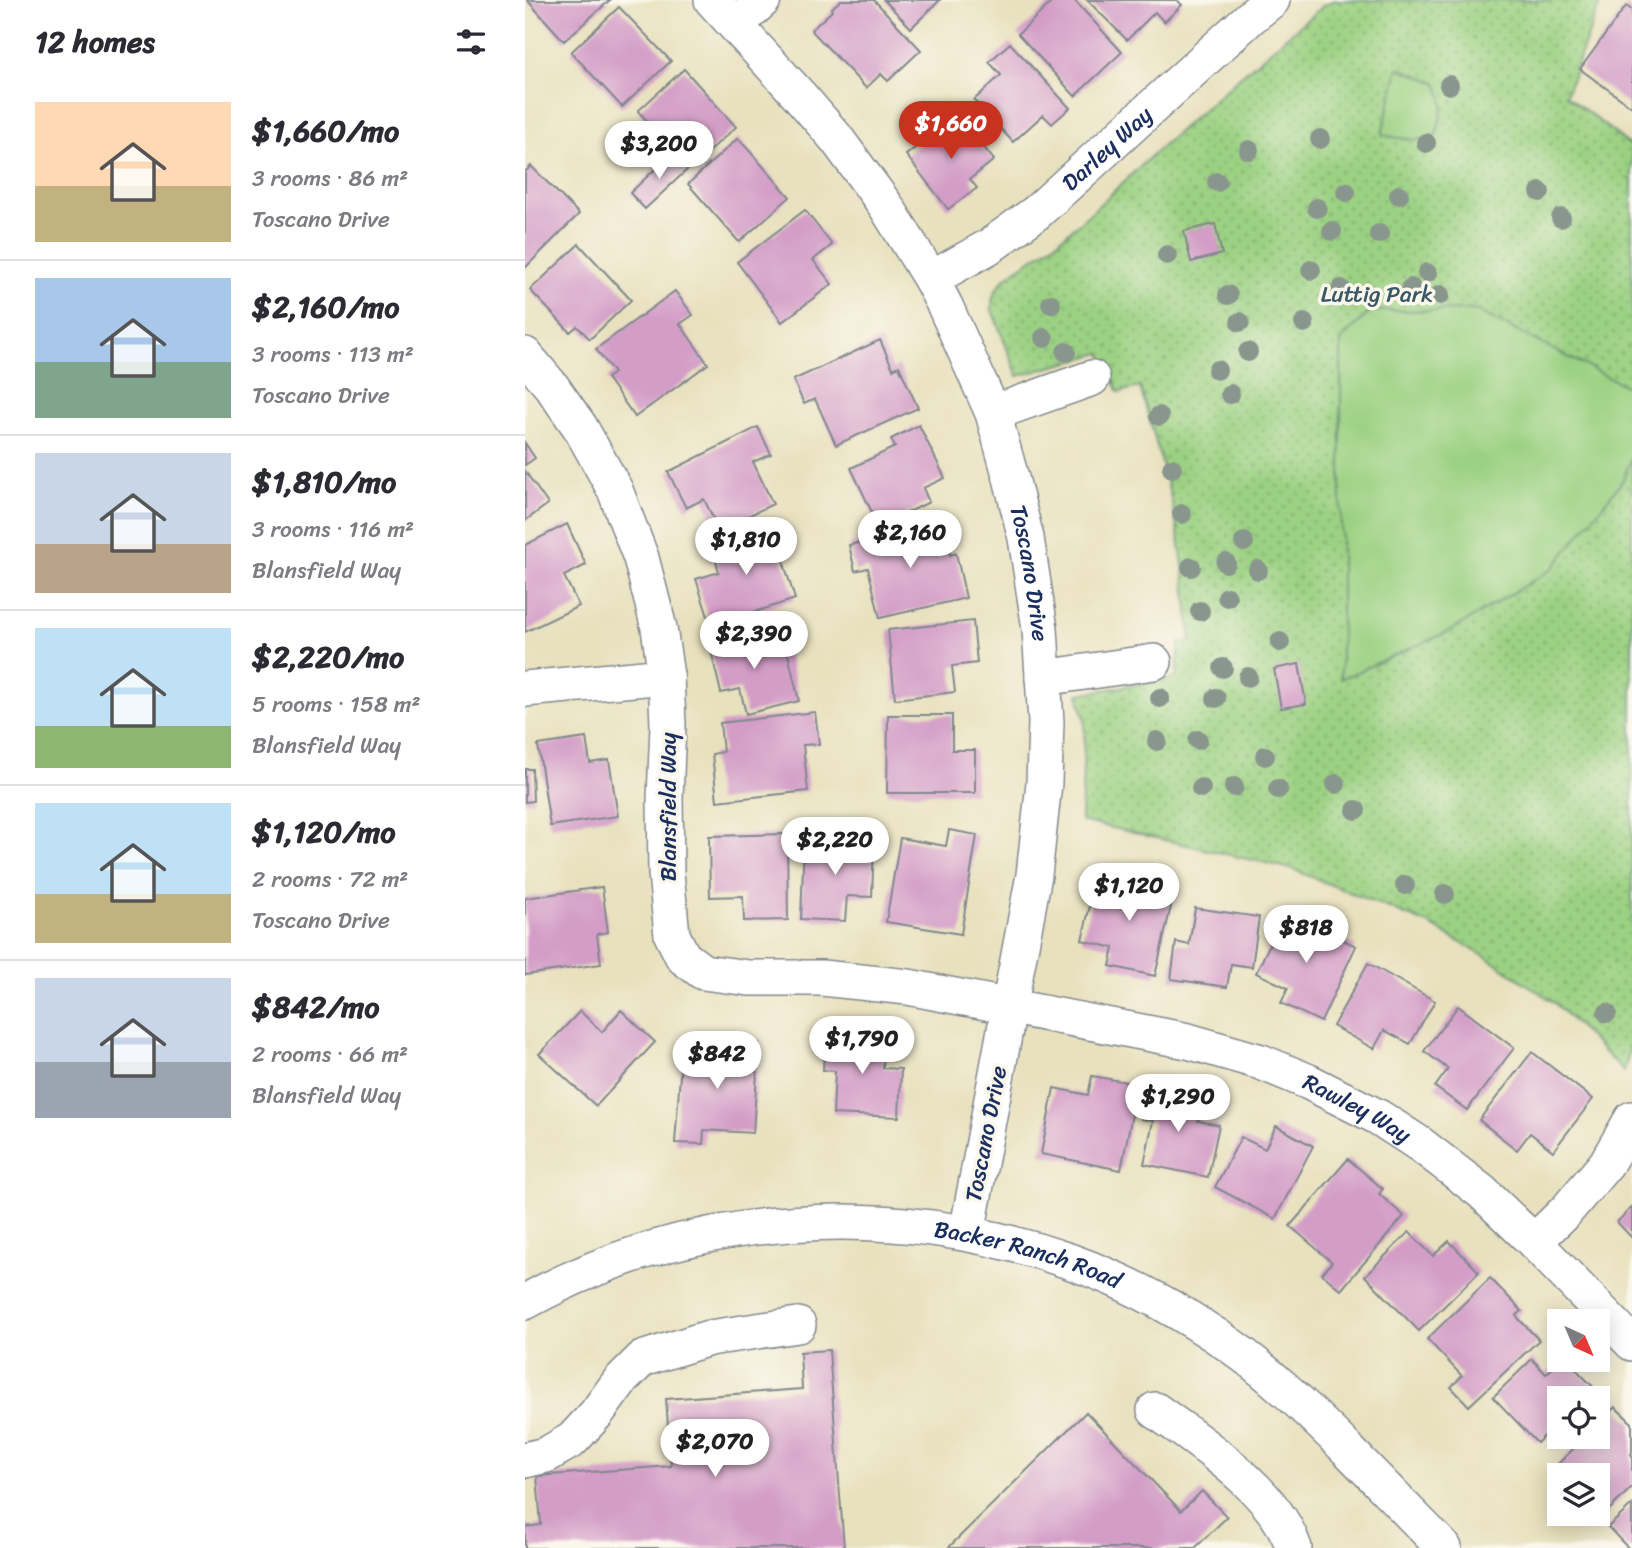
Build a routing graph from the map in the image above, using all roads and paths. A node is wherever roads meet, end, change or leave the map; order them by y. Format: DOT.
graph roads {
  1 [pos="712,0"];
  2 [pos="763,0"];
  3 [pos="1272,0"];
  4 [pos="735,25"];
  5 [pos="931,279"];
  6 [pos="525,355"];
  7 [pos="1092,378"];
  8 [pos="993,414"];
  9 [pos="1154,662"];
  10 [pos="666,676"];
  11 [pos="1043,678"];
  12 [pos="525,689"];
  13 [pos="1010,1007"];
  14 [pos="1632,1119"];
  15 [pos="967,1233"];
  16 [pos="1534,1242"];
  17 [pos="525,1302"];
  18 [pos="798,1325"];
  19 [pos="1632,1343"];
  20 [pos="1155,1410"];
  21 [pos="525,1460"];
  22 [pos="1293,1548"];
  23 [pos="1444,1548"];
  1 -- 4 [label="street, Toscano Drive"];
  2 -- 4 [label="street"];
  3 -- 5 [label="street, Darley Way"];
  4 -- 5 [label="street, Toscano Drive"];
  5 -- 8 [label="street, Toscano Drive"];
  6 -- 10 [label="street, Blansfield Way"];
  7 -- 8 [label="street"];
  8 -- 11 [label="street, Toscano Drive"];
  9 -- 11 [label="street"];
  10 -- 12 [label="street"];
  10 -- 13 [label="street, Blansfield Way"];
  11 -- 13 [label="street, Toscano Drive"];
  13 -- 15 [label="street, Toscano Drive"];
  13 -- 16 [label="street, Rawley Way"];
  14 -- 16 [label="street"];
  15 -- 17 [label="street, Backer Ranch Road"];
  15 -- 23 [label="street, Backer Ranch Road"];
  16 -- 19 [label="street, Rawley Way"];
  18 -- 21 [label="street"];
  20 -- 22 [label="street"];
}
